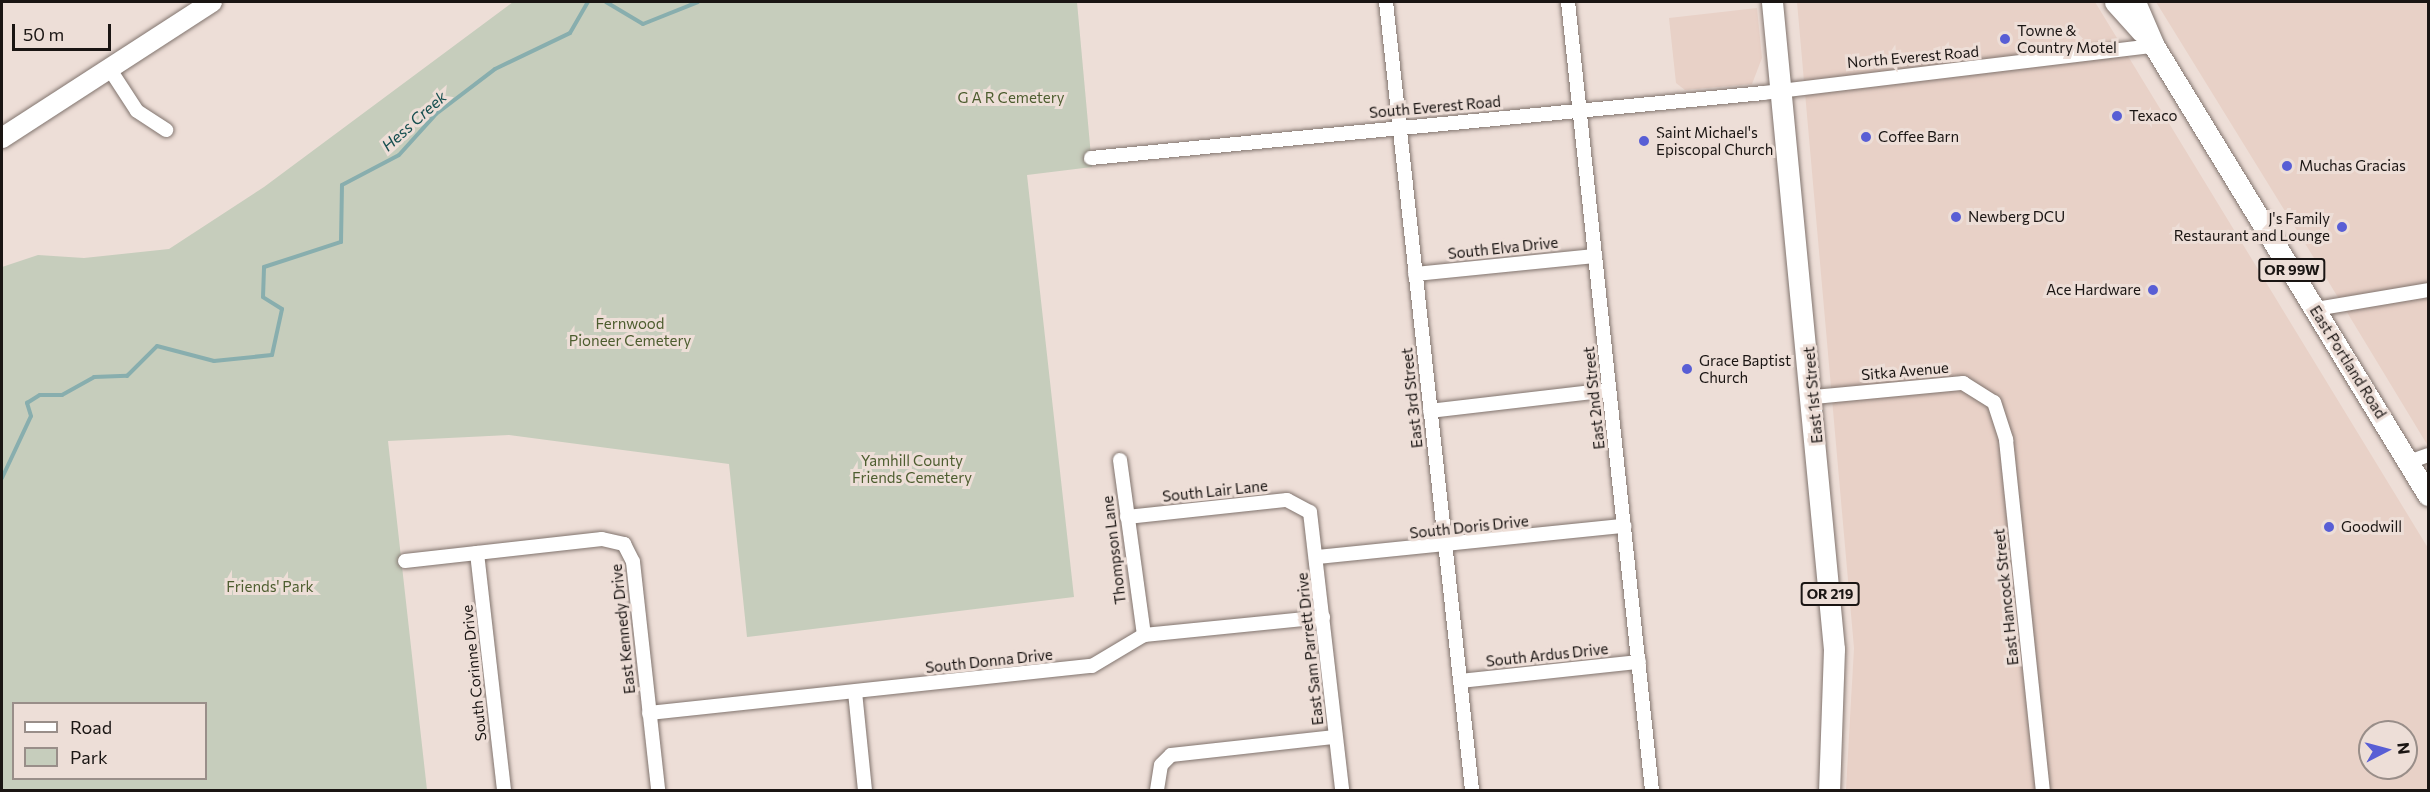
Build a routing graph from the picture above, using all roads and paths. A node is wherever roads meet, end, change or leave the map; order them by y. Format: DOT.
graph roads {
  1 [pos="212,2"];
  2 [pos="1386,2"];
  3 [pos="1568,2"];
  4 [pos="1772,2"];
  5 [pos="2115,2"];
  6 [pos="2135,2"];
  7 [pos="2154,46"];
  8 [pos="109,68"];
  9 [pos="1782,90"];
  10 [pos="1580,110"];
  11 [pos="1399,127"];
  12 [pos="166,130"];
  13 [pos="2,138"];
  14 [pos="1091,158"];
  15 [pos="1595,256"];
  16 [pos="1415,274"];
  17 [pos="2428,290"];
  18 [pos="2316,309"];
  19 [pos="1609,390"];
  20 [pos="1814,397"];
  21 [pos="1994,402"];
  22 [pos="1430,411"];
  23 [pos="2419,458"];
  24 [pos="1120,460"];
  25 [pos="2428,495"];
  26 [pos="1305,506"];
  27 [pos="1127,516"];
  28 [pos="1624,526"];
  29 [pos="1445,547"];
  30 [pos="477,552"];
  31 [pos="1317,557"];
  32 [pos="405,561"];
  33 [pos="1323,617"];
  34 [pos="1144,635"];
  35 [pos="1639,662"];
  36 [pos="1460,681"];
  37 [pos="855,692"];
  38 [pos="649,713"];
  39 [pos="1335,737"];
  40 [pos="504,790"];
  41 [pos="658,790"];
  42 [pos="866,790"];
  43 [pos="1157,790"];
  44 [pos="1342,790"];
  45 [pos="1472,790"];
  46 [pos="1652,790"];
  47 [pos="1829,790"];
  48 [pos="2043,790"];
  1 -- 8 [label="main road"];
  2 -- 11 [label="street, East 3rd Street"];
  3 -- 10 [label="street, East 2nd Street"];
  4 -- 9 [label="main road, East 1st Street / OR 219"];
  5 -- 7 [label="main road, East Portland Road / OR 99W"];
  6 -- 7 [label="main road, East Portland Road / OR 99W"];
  7 -- 9 [label="street, North Everest Road"];
  7 -- 18 [label="main road, East Portland Road / OR 99W"];
  8 -- 12 [label="street"];
  8 -- 13 [label="main road"];
  9 -- 10 [label="street, South Everest Road"];
  9 -- 20 [label="main road, East 1st Street / OR 219"];
  10 -- 11 [label="street, South Everest Road"];
  10 -- 15 [label="street, East 2nd Street"];
  11 -- 14 [label="street, South Everest Road"];
  11 -- 16 [label="street, East 3rd Street"];
  15 -- 16 [label="street, South Elva Drive"];
  15 -- 19 [label="street, East 2nd Street"];
  16 -- 22 [label="street, East 3rd Street"];
  17 -- 18 [label="street"];
  18 -- 23 [label="main road, East Portland Road / OR 99W"];
  19 -- 22 [label="street"];
  19 -- 28 [label="street, East 2nd Street"];
  20 -- 21 [label="street, Sitka Avenue"];
  20 -- 47 [label="main road, East 1st Street / OR 219"];
  21 -- 48 [label="street, East Hancock Street"];
  22 -- 29 [label="street, East 3rd Street"];
  23 -- 25 [label="main road, East Portland Road / OR 99W"];
  24 -- 27 [label="street, Thompson Lane"];
  26 -- 27 [label="street, South Lair Lane"];
  26 -- 31 [label="street, East Sam Parrett Drive"];
  27 -- 34 [label="street, Thompson Lane"];
  28 -- 29 [label="street, South Doris Drive"];
  28 -- 35 [label="street, East 2nd Street"];
  29 -- 31 [label="street, South Doris Drive"];
  29 -- 36 [label="street, East 3rd Street"];
  30 -- 32 [label="street, East Kennedy Drive"];
  30 -- 38 [label="street, East Kennedy Drive"];
  30 -- 40 [label="street, South Corinne Drive"];
  31 -- 33 [label="street, East Sam Parrett Drive"];
  33 -- 34 [label="street, South Donna Drive"];
  33 -- 39 [label="street, East Sam Parrett Drive"];
  34 -- 37 [label="street, South Donna Drive"];
  35 -- 36 [label="street, South Ardus Drive"];
  35 -- 46 [label="street, East 2nd Street"];
  36 -- 45 [label="street, East 3rd Street"];
  37 -- 38 [label="street, South Donna Drive"];
  37 -- 42 [label="street"];
  38 -- 41 [label="street, East Kennedy Drive"];
  39 -- 43 [label="street"];
  39 -- 44 [label="street, East Sam Parrett Drive"];
}
